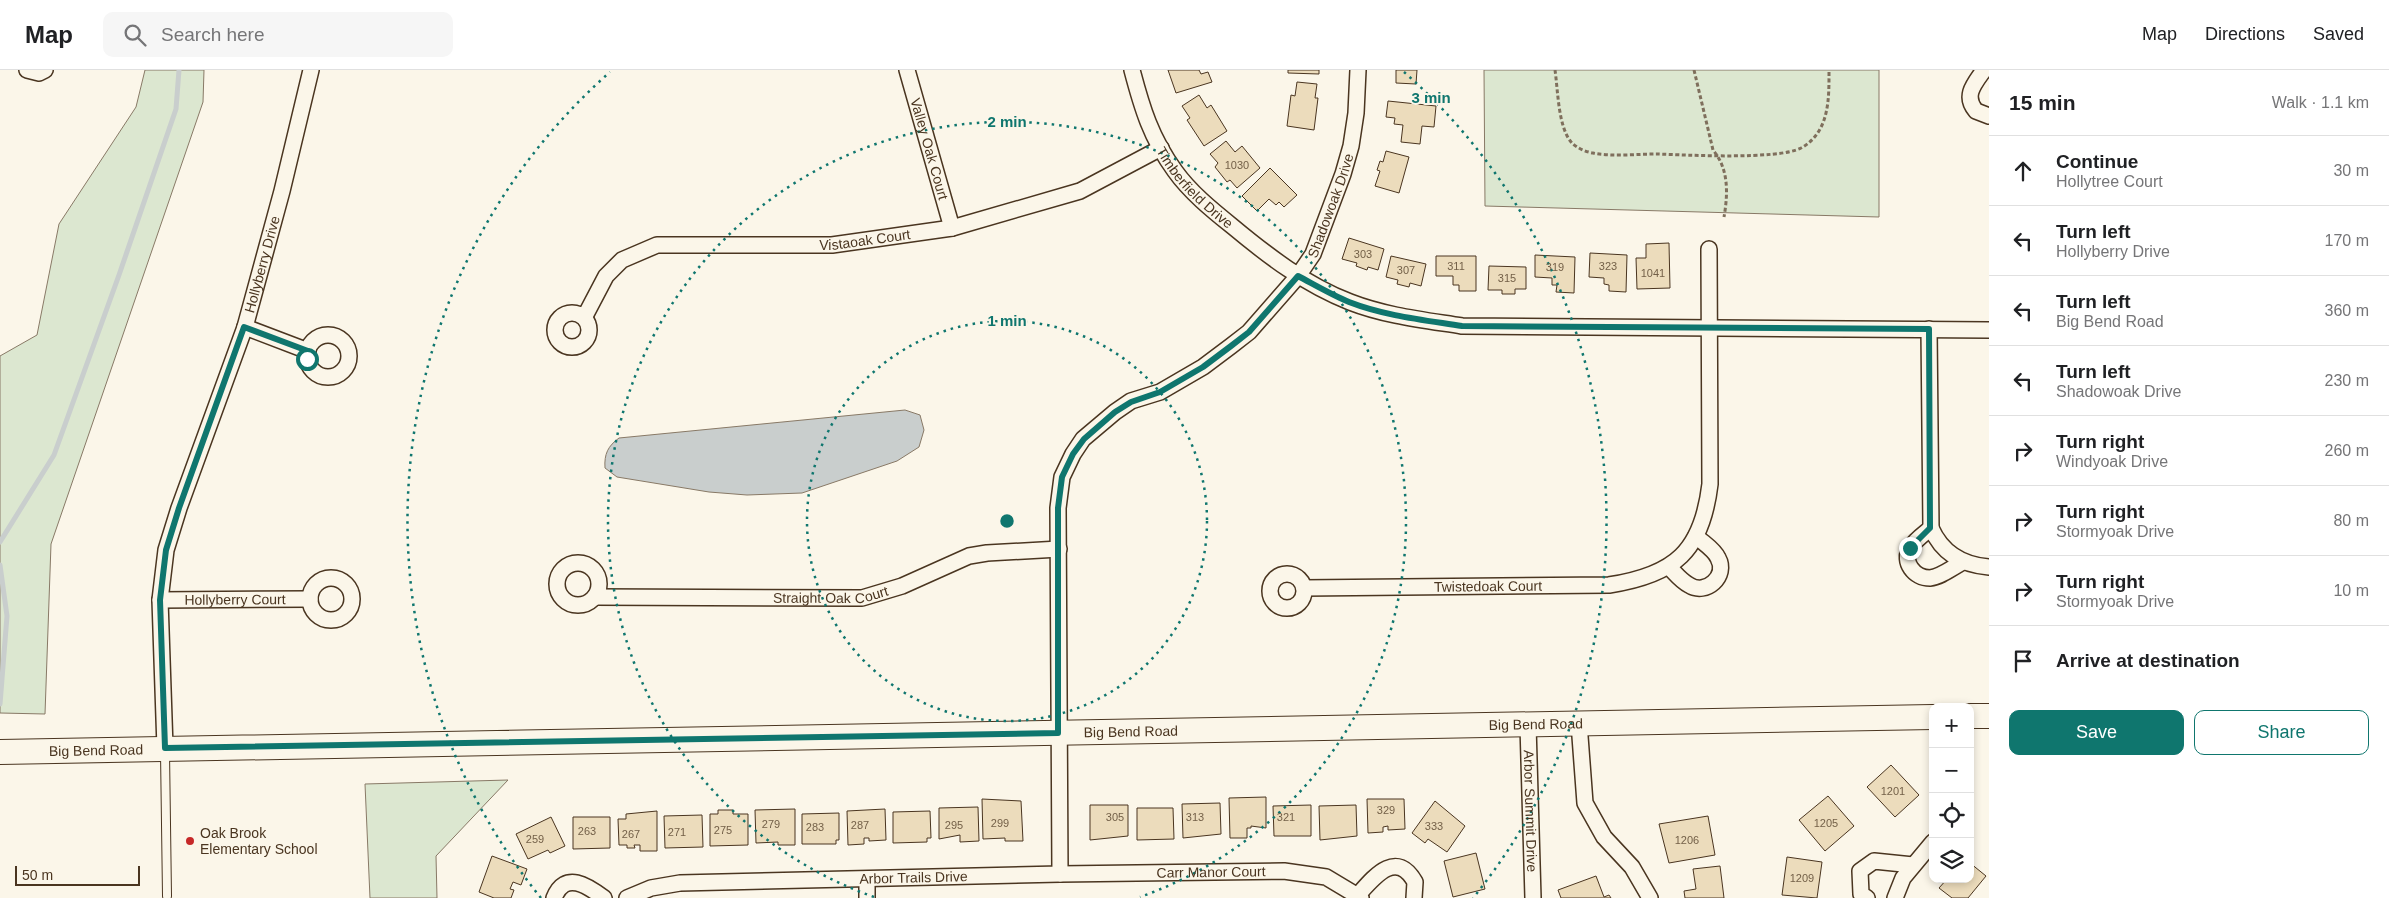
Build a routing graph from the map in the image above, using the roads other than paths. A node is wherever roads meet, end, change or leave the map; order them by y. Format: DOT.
graph roads {
  1 [pos="27,70"];
  2 [pos="45,70"];
  3 [pos="311,70"];
  4 [pos="907,70"];
  5 [pos="1132,70"];
  6 [pos="1358,70"];
  7 [pos="1984,70"];
  8 [pos="1989,116"];
  9 [pos="1161,148"];
  10 [pos="952,228"];
  11 [pos="1709,249"];
  12 [pos="1298,276"];
  13 [pos="584,316"];
  14 [pos="244,327"];
  15 [pos="1709,327"];
  16 [pos="1929,329"];
  17 [pos="1989,330"];
  18 [pos="308,351"];
  19 [pos="1930,528"];
  20 [pos="1696,536"];
  21 [pos="1059,549"];
  22 [pos="1963,562"];
  23 [pos="1669,567"];
  24 [pos="1989,567"];
  25 [pos="1304,588"];
  26 [pos="595,596"];
  27 [pos="310,599"];
  28 [pos="160,600"];
  29 [pos="1974,716"];
  30 [pos="1989,716"];
  31 [pos="1929,717"];
  32 [pos="1580,723"];
  33 [pos="1528,724"];
  34 [pos="1058,733"];
  35 [pos="165,748"];
  36 [pos="11,751"];
  37 [pos="1929,847"];
  38 [pos="1913,865"];
  39 [pos="1060,874"];
  40 [pos="867,879"];
  41 [pos="1360,896"];
  42 [pos="166,897"];
  43 [pos="554,898"];
  44 [pos="604,898"];
  45 [pos="627,898"];
  46 [pos="867,898"];
  47 [pos="1414,898"];
  48 [pos="1532,898"];
  49 [pos="1650,898"];
  50 [pos="1867,898"];
  51 [pos="1895,898"];
  1 -- 2 [label="street"];
  3 -- 14 [label="street, Hollyberry Drive"];
  4 -- 10 [label="street, Valley Oak Court"];
  5 -- 9 [label="street, Timberfield Drive"];
  6 -- 12 [label="street, Shadowoak Drive"];
  7 -- 8 [label="street"];
  9 -- 10 [label="street, Vistaoak Court"];
  9 -- 12 [label="street, Timberfield Drive"];
  10 -- 13 [label="street, Vistaoak Court"];
  11 -- 15 [label="street, Twistedoak Court"];
  12 -- 15 [label="street, Timberfield Drive"];
  12 -- 21 [label="street, Shadowoak Drive"];
  14 -- 18 [label="street"];
  14 -- 28 [label="street, Hollyberry Drive"];
  15 -- 16 [label="street, Timberfield Drive"];
  15 -- 20 [label="street, Twistedoak Court"];
  16 -- 17 [label="street, Timberfield Drive"];
  16 -- 19 [label="street"];
  19 -- 22 [label="street"];
  19 -- 22 [label="street"];
  20 -- 23 [label="street, Twistedoak Court"];
  20 -- 23 [label="street"];
  21 -- 26 [label="street, Straight Oak Court"];
  21 -- 34 [label="street, Shadowoak Drive"];
  22 -- 24 [label="street"];
  23 -- 25 [label="street, Twistedoak Court"];
  27 -- 28 [label="street, Hollyberry Court"];
  28 -- 35 [label="street, Hollyberry Drive"];
  29 -- 30 [label="main road"];
  31 -- 32 [label="main road, Big Bend Road"];
  32 -- 33 [label="main road, Big Bend Road"];
  32 -- 49 [label="street"];
  33 -- 34 [label="main road, Big Bend Road"];
  33 -- 48 [label="street, Arbor Summit Drive"];
  34 -- 35 [label="main road, Big Bend Road"];
  34 -- 39 [label="street"];
  35 -- 36 [label="main road, Big Bend Road"];
  35 -- 42 [label="lane"];
  37 -- 38 [label="street"];
  38 -- 50 [label="street"];
  38 -- 51 [label="street"];
  39 -- 40 [label="street, Arbor Trails Drive"];
  39 -- 41 [label="street, Carr Manor Court"];
  40 -- 45 [label="street, Arbor Trails Drive"];
  40 -- 46 [label="street"];
  41 -- 47 [label="street, Carr Manor Court"];
  43 -- 44 [label="street"];
}
